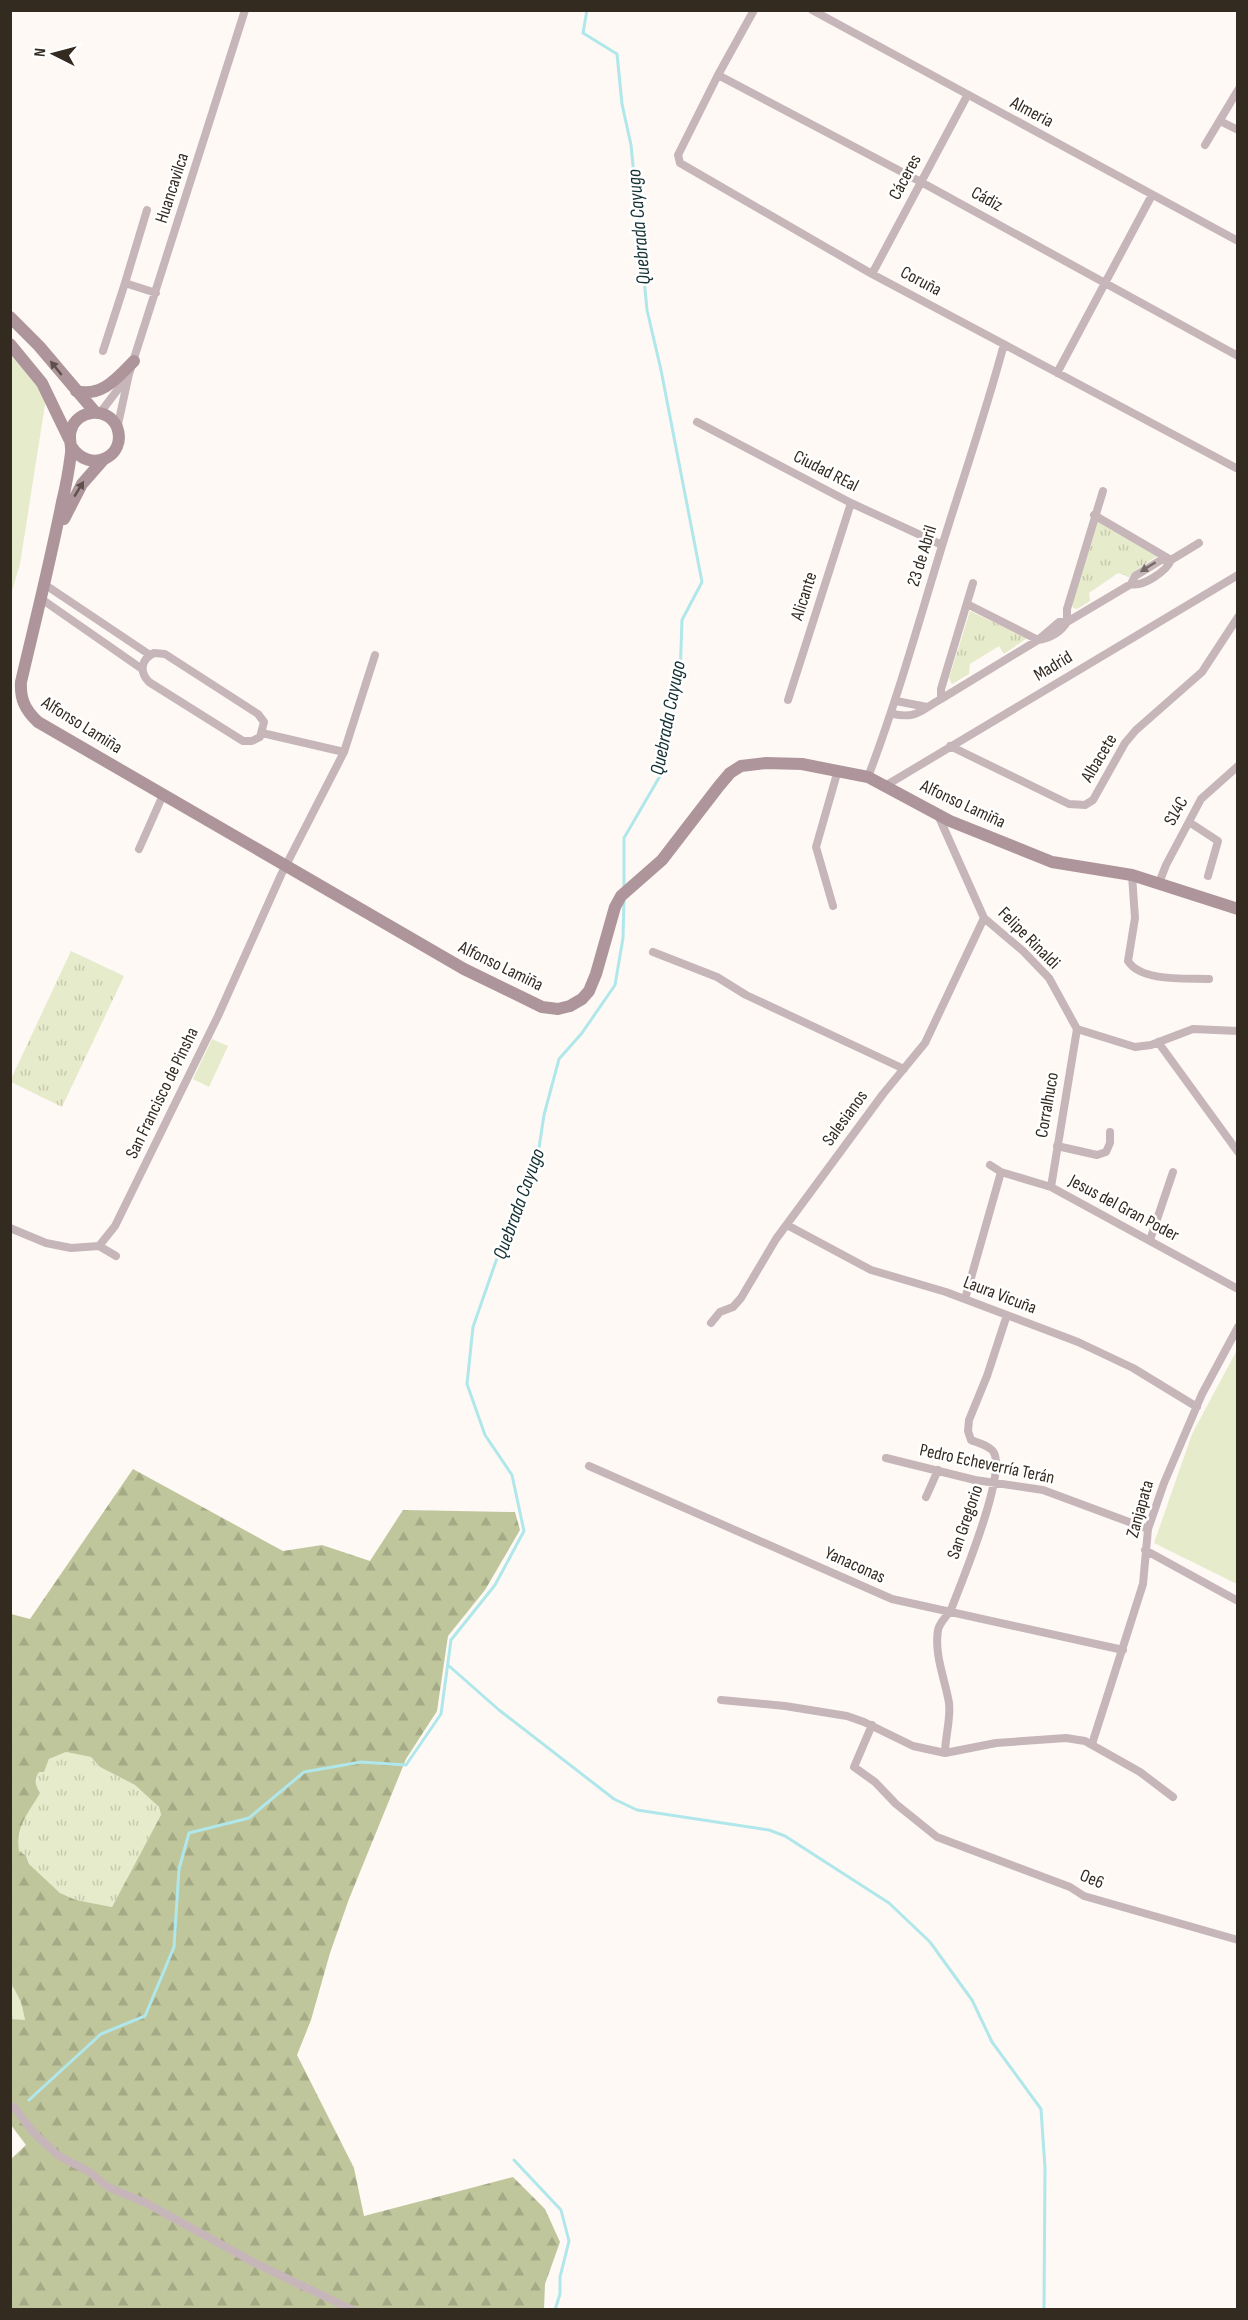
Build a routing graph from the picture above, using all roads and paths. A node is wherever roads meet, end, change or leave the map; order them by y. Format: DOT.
graph roads {
  1 [pos="245,10"];
  2 [pos="754,10"];
  3 [pos="812,10"];
  4 [pos="718,75"];
  5 [pos="1238,90"];
  6 [pos="967,96"];
  7 [pos="1220,121"];
  8 [pos="1238,130"];
  9 [pos="1206,145"];
  10 [pos="921,182"];
  11 [pos="1152,195"];
  12 [pos="147,210"];
  13 [pos="1238,241"];
  14 [pos="872,274"];
  15 [pos="125,283"];
  16 [pos="1103,283"];
  17 [pos="156,293"];
  18 [pos="10,317"];
  19 [pos="10,344"];
  20 [pos="1004,344"];
  21 [pos="103,351"];
  22 [pos="1238,356"];
  23 [pos="134,361"];
  24 [pos="1057,373"];
  25 [pos="129,374"];
  26 [pos="76,391"];
  27 [pos="97,412"];
  28 [pos="697,422"];
  29 [pos="117,429"];
  30 [pos="70,443"];
  31 [pos="103,460"];
  32 [pos="1238,470"];
  33 [pos="1102,491"];
  34 [pos="851,503"];
  35 [pos="1094,515"];
  36 [pos="1199,543"];
  37 [pos="942,545"];
  38 [pos="1171,560"];
  39 [pos="48,562"];
  40 [pos="1238,575"];
  41 [pos="973,583"];
  42 [pos="44,584"];
  43 [pos="40,597"];
  44 [pos="967,604"];
  45 [pos="1238,617"];
  46 [pos="1067,622"];
  47 [pos="1038,640"];
  48 [pos="150,655"];
  49 [pos="375,655"];
  50 [pos="142,669"];
  51 [pos="941,699"];
  52 [pos="788,700"];
  53 [pos="896,701"];
  54 [pos="927,707"];
  55 [pos="892,714"];
  56 [pos="262,733"];
  57 [pos="950,746"];
  58 [pos="344,752"];
  59 [pos="1238,766"];
  60 [pos="838,770"];
  61 [pos="868,777"];
  62 [pos="885,786"];
  63 [pos="163,795"];
  64 [pos="938,815"];
  65 [pos="1189,822"];
  66 [pos="139,849"];
  67 [pos="285,867"];
  68 [pos="1132,875"];
  69 [pos="1208,876"];
  70 [pos="1159,883"];
  71 [pos="833,906"];
  72 [pos="1238,909"];
  73 [pos="984,918"];
  74 [pos="652,952"];
  75 [pos="1209,979"];
  76 [pos="1077,1029"];
  77 [pos="1238,1031"];
  78 [pos="1158,1042"];
  79 [pos="904,1069"];
  80 [pos="1110,1132"];
  81 [pos="1057,1146"];
  82 [pos="1238,1152"];
  83 [pos="990,1164"];
  84 [pos="1001,1172"];
  85 [pos="1173,1172"];
  86 [pos="1051,1187"];
  87 [pos="787,1225"];
  88 [pos="10,1228"];
  89 [pos="1150,1240"];
  90 [pos="99,1246"];
  91 [pos="116,1256"];
  92 [pos="1238,1289"];
  93 [pos="965,1299"];
  94 [pos="1007,1315"];
  95 [pos="711,1323"];
  96 [pos="1238,1327"];
  97 [pos="1197,1407"];
  98 [pos="886,1458"];
  99 [pos="589,1466"];
  100 [pos="938,1470"];
  101 [pos="996,1483"];
  102 [pos="926,1497"];
  103 [pos="1148,1529"];
  104 [pos="1145,1550"];
  105 [pos="1238,1601"];
  106 [pos="949,1612"];
  107 [pos="1123,1650"];
  108 [pos="721,1700"];
  109 [pos="872,1725"];
  110 [pos="1092,1744"];
  111 [pos="945,1754"];
  112 [pos="1173,1797"];
  113 [pos="1238,1940"];
  114 [pos="14,2107"];
  115 [pos="353,2310"];
  1 -- 17 [label="street, Huancavilca"];
  2 -- 4 [label="street"];
  3 -- 6 [label="street, Almeria"];
  4 -- 10 [label="street, Cádiz"];
  4 -- 14 [label="street, Coruña"];
  5 -- 7 [label="street"];
  6 -- 10 [label="street, Cáceres"];
  6 -- 11 [label="street, Almeria"];
  7 -- 8 [label="street"];
  7 -- 9 [label="street"];
  10 -- 14 [label="street, Cáceres"];
  10 -- 16 [label="street, Cádiz"];
  11 -- 13 [label="street, Almeria"];
  11 -- 16 [label="street"];
  12 -- 15 [label="street"];
  14 -- 20 [label="street, Coruña"];
  15 -- 17 [label="street"];
  15 -- 21 [label="street"];
  16 -- 22 [label="street, Cádiz"];
  16 -- 24 [label="street"];
  17 -- 23 [label="street, Huancavilca"];
  26 -- 18 [label="street, one-way"];
  19 -- 30 [label="street"];
  20 -- 24 [label="street, Coruña"];
  20 -- 37 [label="street, 23 de Abril"];
  23 -- 25 [label="street, Huancavilca"];
  23 -- 26 [label="street"];
  24 -- 32 [label="street, Coruña"];
  25 -- 27 [label="street, Huancavilca"];
  25 -- 29 [label="street, Huancavilca"];
  26 -- 27 [label="street"];
  27 -- 29 [label="street"];
  27 -- 30 [label="street"];
  28 -- 34 [label="street, Ciudad REal"];
  29 -- 31 [label="street"];
  30 -- 31 [label="street"];
  30 -- 39 [label="street, Alfonso Lamiña"];
  39 -- 31 [label="street, Alfonso Lamiña, one-way"];
  33 -- 35 [label="street"];
  34 -- 37 [label="street, Ciudad REal"];
  34 -- 52 [label="street, Alicante"];
  35 -- 38 [label="street"];
  35 -- 46 [label="street"];
  36 -- 38 [label="street"];
  37 -- 53 [label="street, 23 de Abril"];
  38 -- 46 [label="street"];
  39 -- 42 [label="street, Alfonso Lamiña"];
  40 -- 57 [label="street, Madrid"];
  41 -- 44 [label="street"];
  42 -- 43 [label="street, Alfonso Lamiña"];
  42 -- 48 [label="street"];
  43 -- 50 [label="street"];
  43 -- 63 [label="street, Alfonso Lamiña"];
  44 -- 47 [label="street"];
  44 -- 51 [label="street"];
  45 -- 57 [label="street, Albacete"];
  46 -- 47 [label="street"];
  47 -- 51 [label="street"];
  48 -- 50 [label="street"];
  48 -- 56 [label="street"];
  49 -- 58 [label="street, San Francisco de Pinsha"];
  50 -- 56 [label="street"];
  51 -- 54 [label="street"];
  53 -- 54 [label="street"];
  53 -- 55 [label="street, 23 de Abril"];
  54 -- 55 [label="street"];
  55 -- 61 [label="street, 23 de Abril"];
  56 -- 58 [label="street"];
  57 -- 62 [label="street, Madrid"];
  58 -- 67 [label="street, San Francisco de Pinsha"];
  59 -- 65 [label="street, S14C"];
  60 -- 61 [label="street, Alfonso Lamiña"];
  60 -- 67 [label="street, Alfonso Lamiña"];
  60 -- 71 [label="street"];
  61 -- 62 [label="street, Alfonso Lamiña"];
  62 -- 64 [label="street, Alfonso Lamiña"];
  63 -- 66 [label="street"];
  63 -- 67 [label="street, Alfonso Lamiña"];
  64 -- 68 [label="street, Alfonso Lamiña"];
  64 -- 73 [label="street, Felipe Rinaldi"];
  65 -- 69 [label="street"];
  65 -- 70 [label="street, S14C"];
  67 -- 90 [label="street, San Francisco de Pinsha"];
  68 -- 70 [label="street, Alfonso Lamiña"];
  68 -- 75 [label="street"];
  70 -- 72 [label="street, Alfonso Lamiña"];
  73 -- 76 [label="street, Felipe Rinaldi"];
  73 -- 79 [label="street, Salesianos"];
  74 -- 79 [label="street"];
  76 -- 78 [label="street"];
  76 -- 81 [label="street, Corralhuco"];
  77 -- 78 [label="street"];
  78 -- 82 [label="street"];
  79 -- 87 [label="street, Salesianos"];
  80 -- 81 [label="street"];
  81 -- 86 [label="street, Corralhuco"];
  83 -- 84 [label="street, Jesus del Gran Poder"];
  84 -- 86 [label="street, Jesus del Gran Poder"];
  84 -- 93 [label="street"];
  85 -- 89 [label="street"];
  86 -- 89 [label="street, Jesus del Gran Poder"];
  87 -- 93 [label="street, Laura Vicuña"];
  87 -- 95 [label="street, Salesianos"];
  88 -- 90 [label="street"];
  89 -- 92 [label="street, Jesus del Gran Poder"];
  90 -- 91 [label="street"];
  93 -- 94 [label="street, Laura Vicuña"];
  94 -- 97 [label="street, Laura Vicuña"];
  94 -- 101 [label="street, San Gregorio"];
  96 -- 97 [label="street, Zanjapata"];
  97 -- 103 [label="street, Zanjapata"];
  98 -- 100 [label="street, Pedro Echeverría Terán"];
  99 -- 106 [label="street, Yanaconas"];
  100 -- 101 [label="street, Pedro Echeverría Terán"];
  100 -- 102 [label="street"];
  101 -- 103 [label="street, Pedro Echeverría Terán"];
  101 -- 106 [label="street, San Gregorio"];
  103 -- 104 [label="street, Zanjapata"];
  104 -- 105 [label="street"];
  104 -- 107 [label="street, Zanjapata"];
  106 -- 107 [label="street, Yanaconas"];
  106 -- 111 [label="street, San Gregorio"];
  107 -- 110 [label="street, Zanjapata"];
  108 -- 109 [label="street"];
  109 -- 111 [label="street"];
  109 -- 113 [label="street, Oe6"];
  110 -- 111 [label="street"];
  110 -- 112 [label="street"];
  114 -- 115 [label="street"];
}
